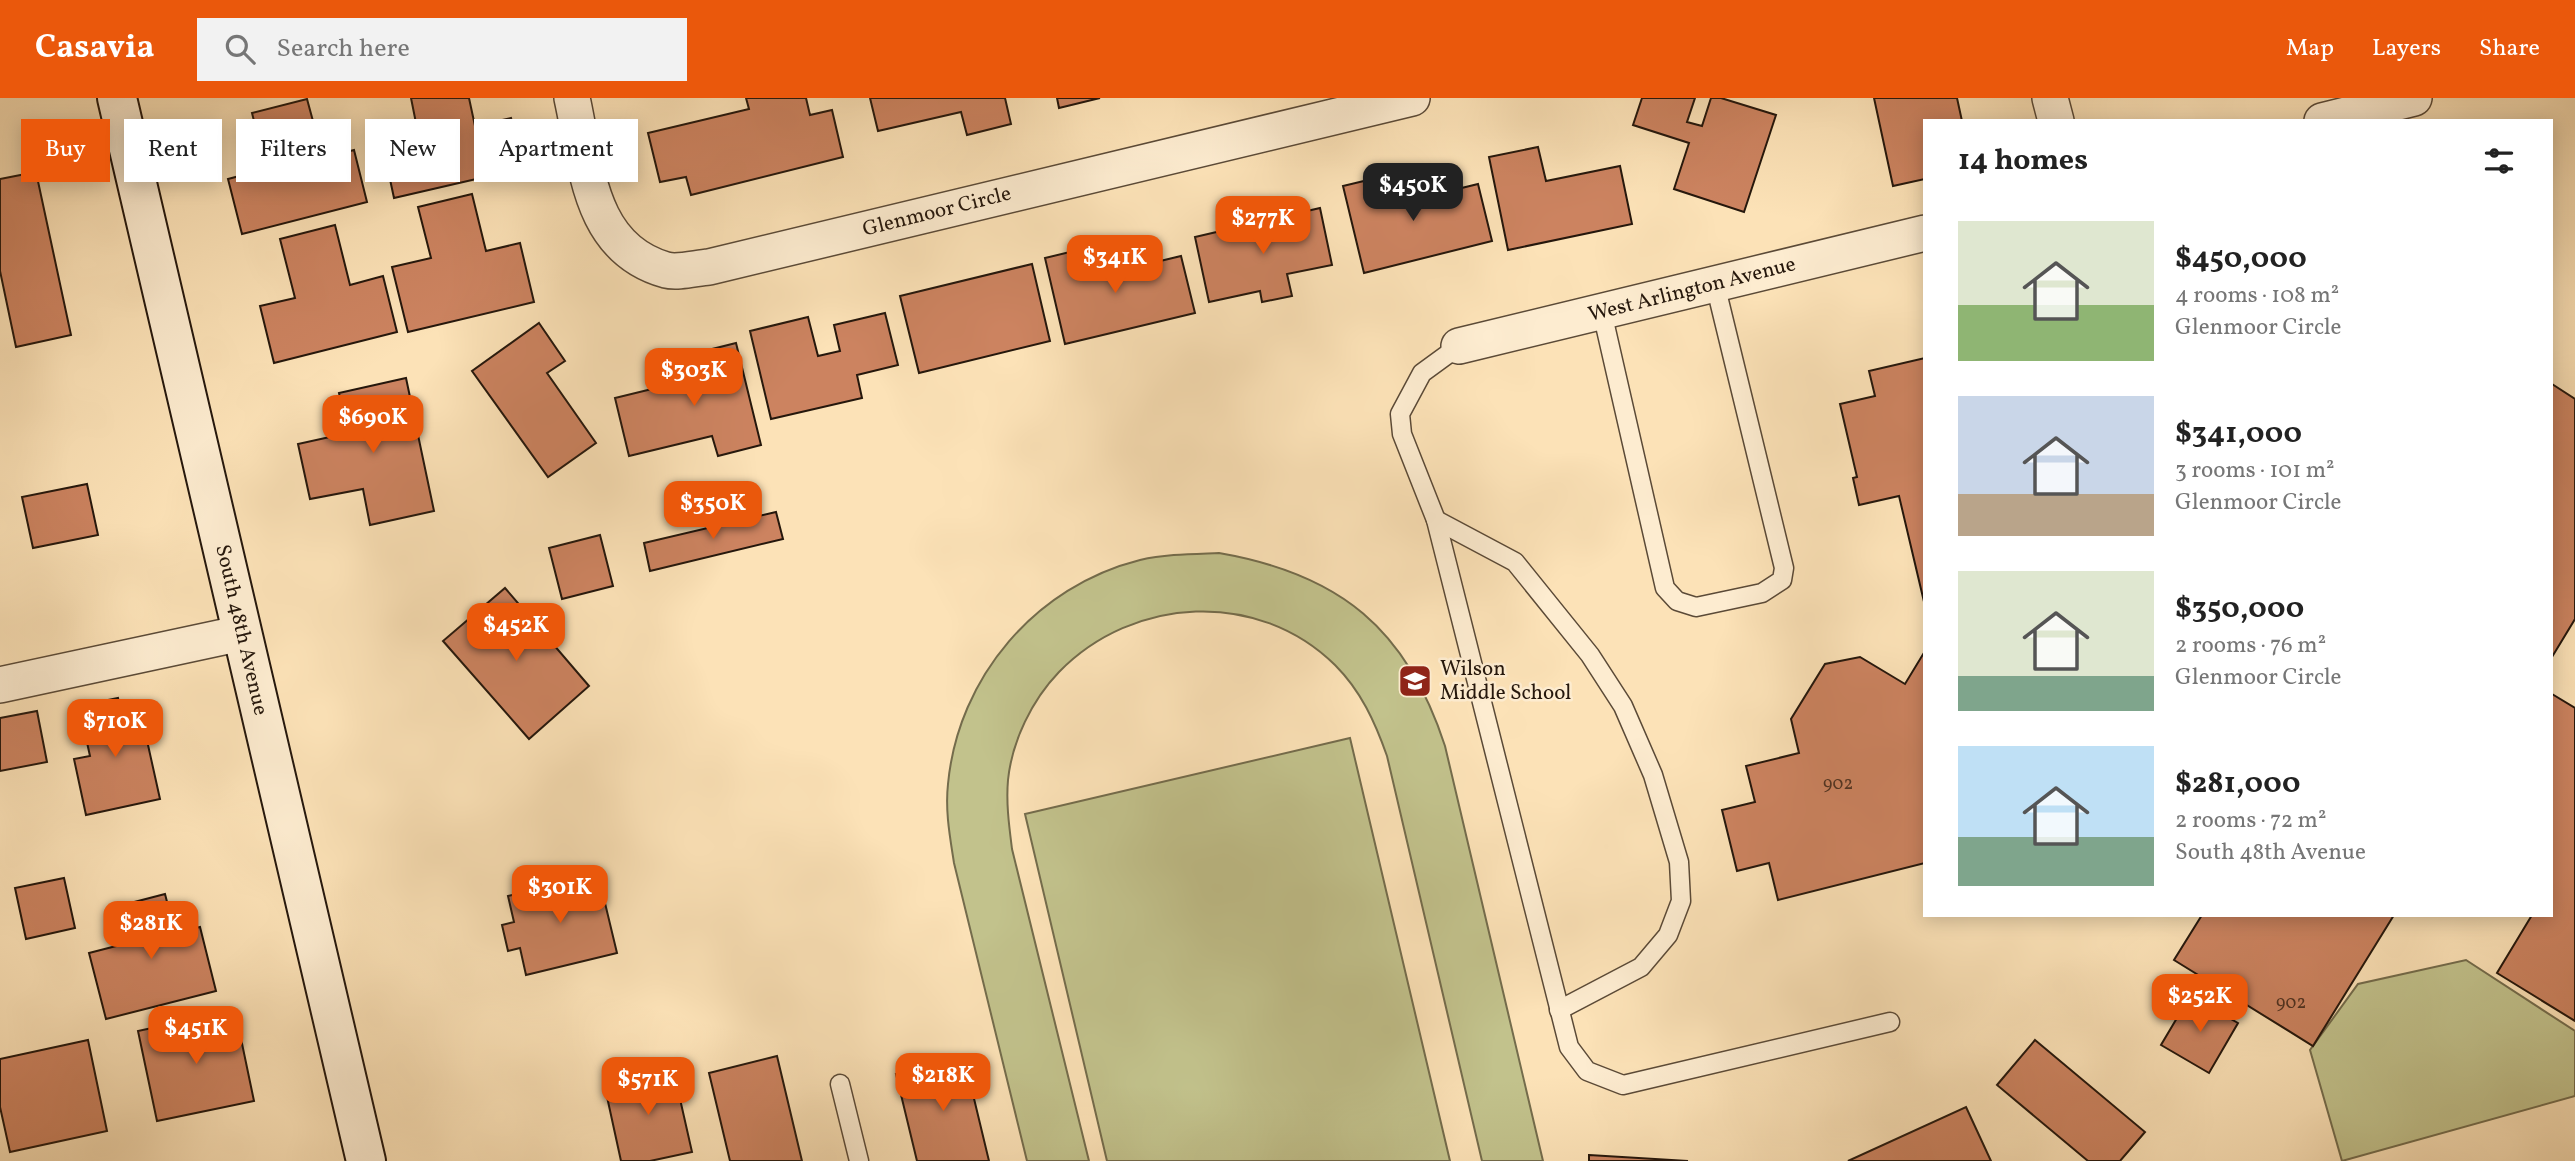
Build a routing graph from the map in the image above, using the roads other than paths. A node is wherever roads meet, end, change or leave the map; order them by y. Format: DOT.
graph roads {
  1 [pos="117,98"];
  2 [pos="572,98"];
  3 [pos="1412,98"];
  4 [pos="2050,98"];
  5 [pos="2414,98"];
  6 [pos="2055,119"];
  7 [pos="2330,119"];
  8 [pos="1923,233"];
  9 [pos="1715,284"];
  10 [pos="1602,312"];
  11 [pos="1459,346"];
  12 [pos="1436,520"];
  13 [pos="242,634"];
  14 [pos="0,685"];
  15 [pos="1559,1010"];
  16 [pos="1890,1023"];
  17 [pos="840,1084"];
  18 [pos="366,1161"];
  19 [pos="859,1161"];
  1 -- 13 [label="street, South 48th Avenue"];
  2 -- 3 [label="street, Glenmoor Circle"];
  4 -- 6 [label="street"];
  5 -- 7 [label="street"];
  8 -- 9 [label="street, West Arlington Avenue"];
  9 -- 10 [label="street, West Arlington Avenue"];
  9 -- 10 [label="lane"];
  10 -- 11 [label="street, West Arlington Avenue"];
  11 -- 12 [label="lane"];
  12 -- 15 [label="lane"];
  12 -- 15 [label="lane"];
  13 -- 14 [label="street"];
  13 -- 18 [label="street, South 48th Avenue"];
  15 -- 16 [label="lane"];
  17 -- 19 [label="lane"];
}
